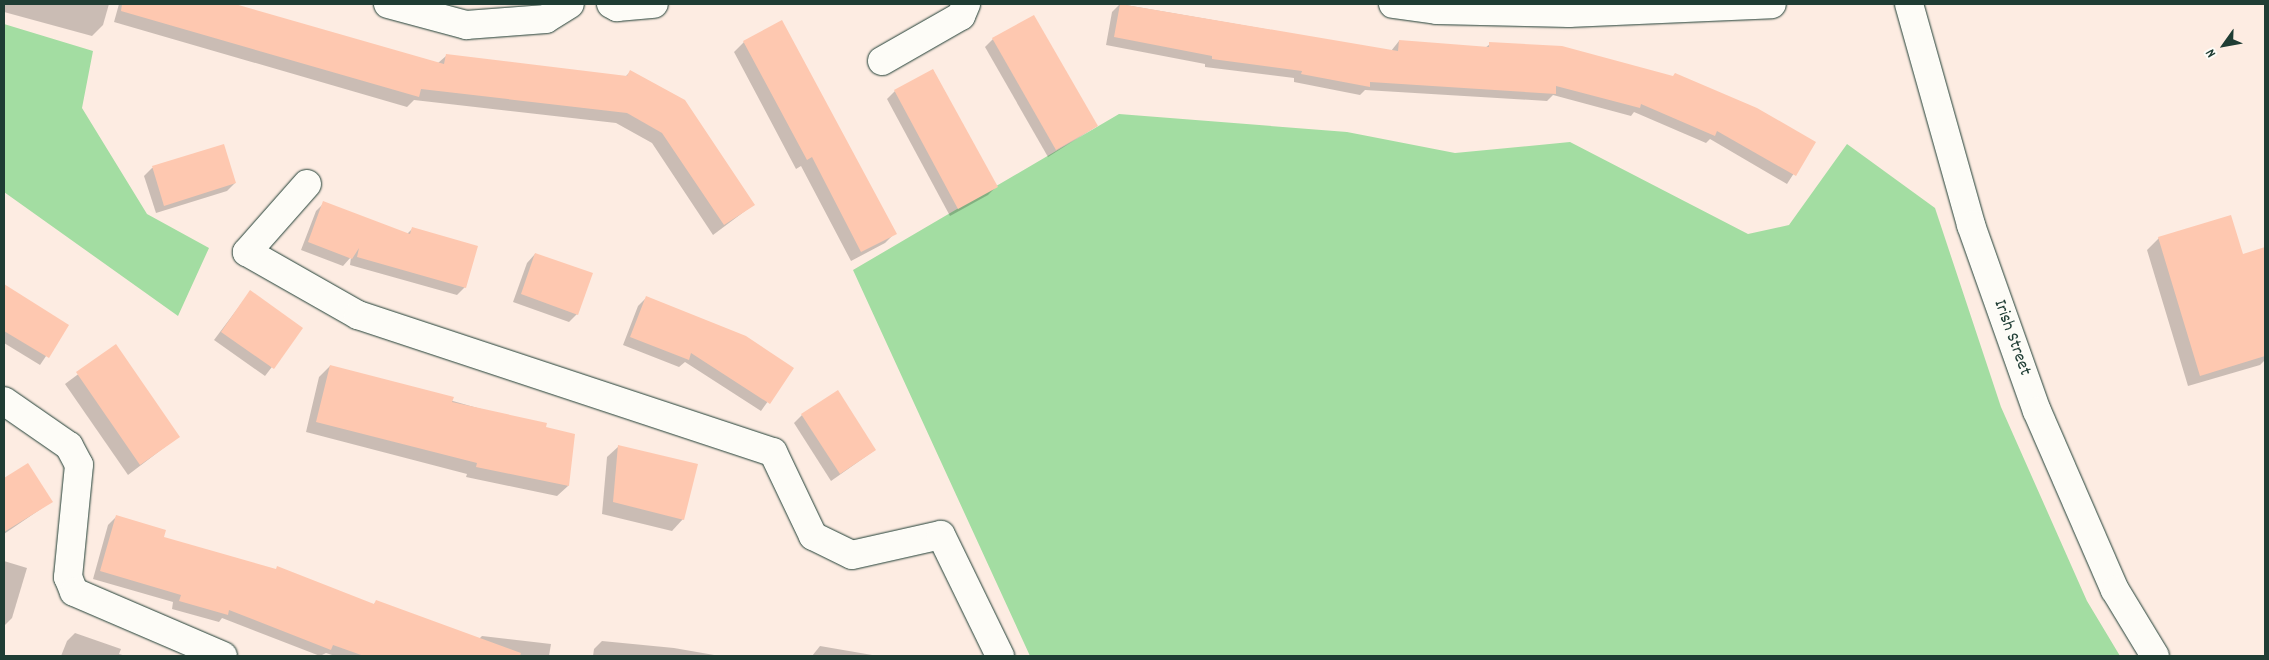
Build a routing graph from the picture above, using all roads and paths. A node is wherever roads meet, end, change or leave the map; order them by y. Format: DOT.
graph roads {
  1 [pos="388,4"];
  2 [pos="570,4"];
  3 [pos="611,4"];
  4 [pos="654,4"];
  5 [pos="966,4"];
  6 [pos="1392,4"];
  7 [pos="1772,4"];
  8 [pos="1909,4"];
  9 [pos="1722,6"];
  10 [pos="1437,7"];
  11 [pos="882,61"];
  12 [pos="307,184"];
  13 [pos="4,401"];
  14 [pos="223,656"];
  15 [pos="1000,656"];
  16 [pos="2154,656"];
  1 -- 2 [label="street"];
  3 -- 4 [label="street"];
  5 -- 11 [label="street"];
  6 -- 10 [label="street"];
  7 -- 9 [label="street"];
  8 -- 16 [label="street, Irish Street"];
  9 -- 10 [label="street"];
  12 -- 15 [label="street"];
  13 -- 14 [label="street"];
}
